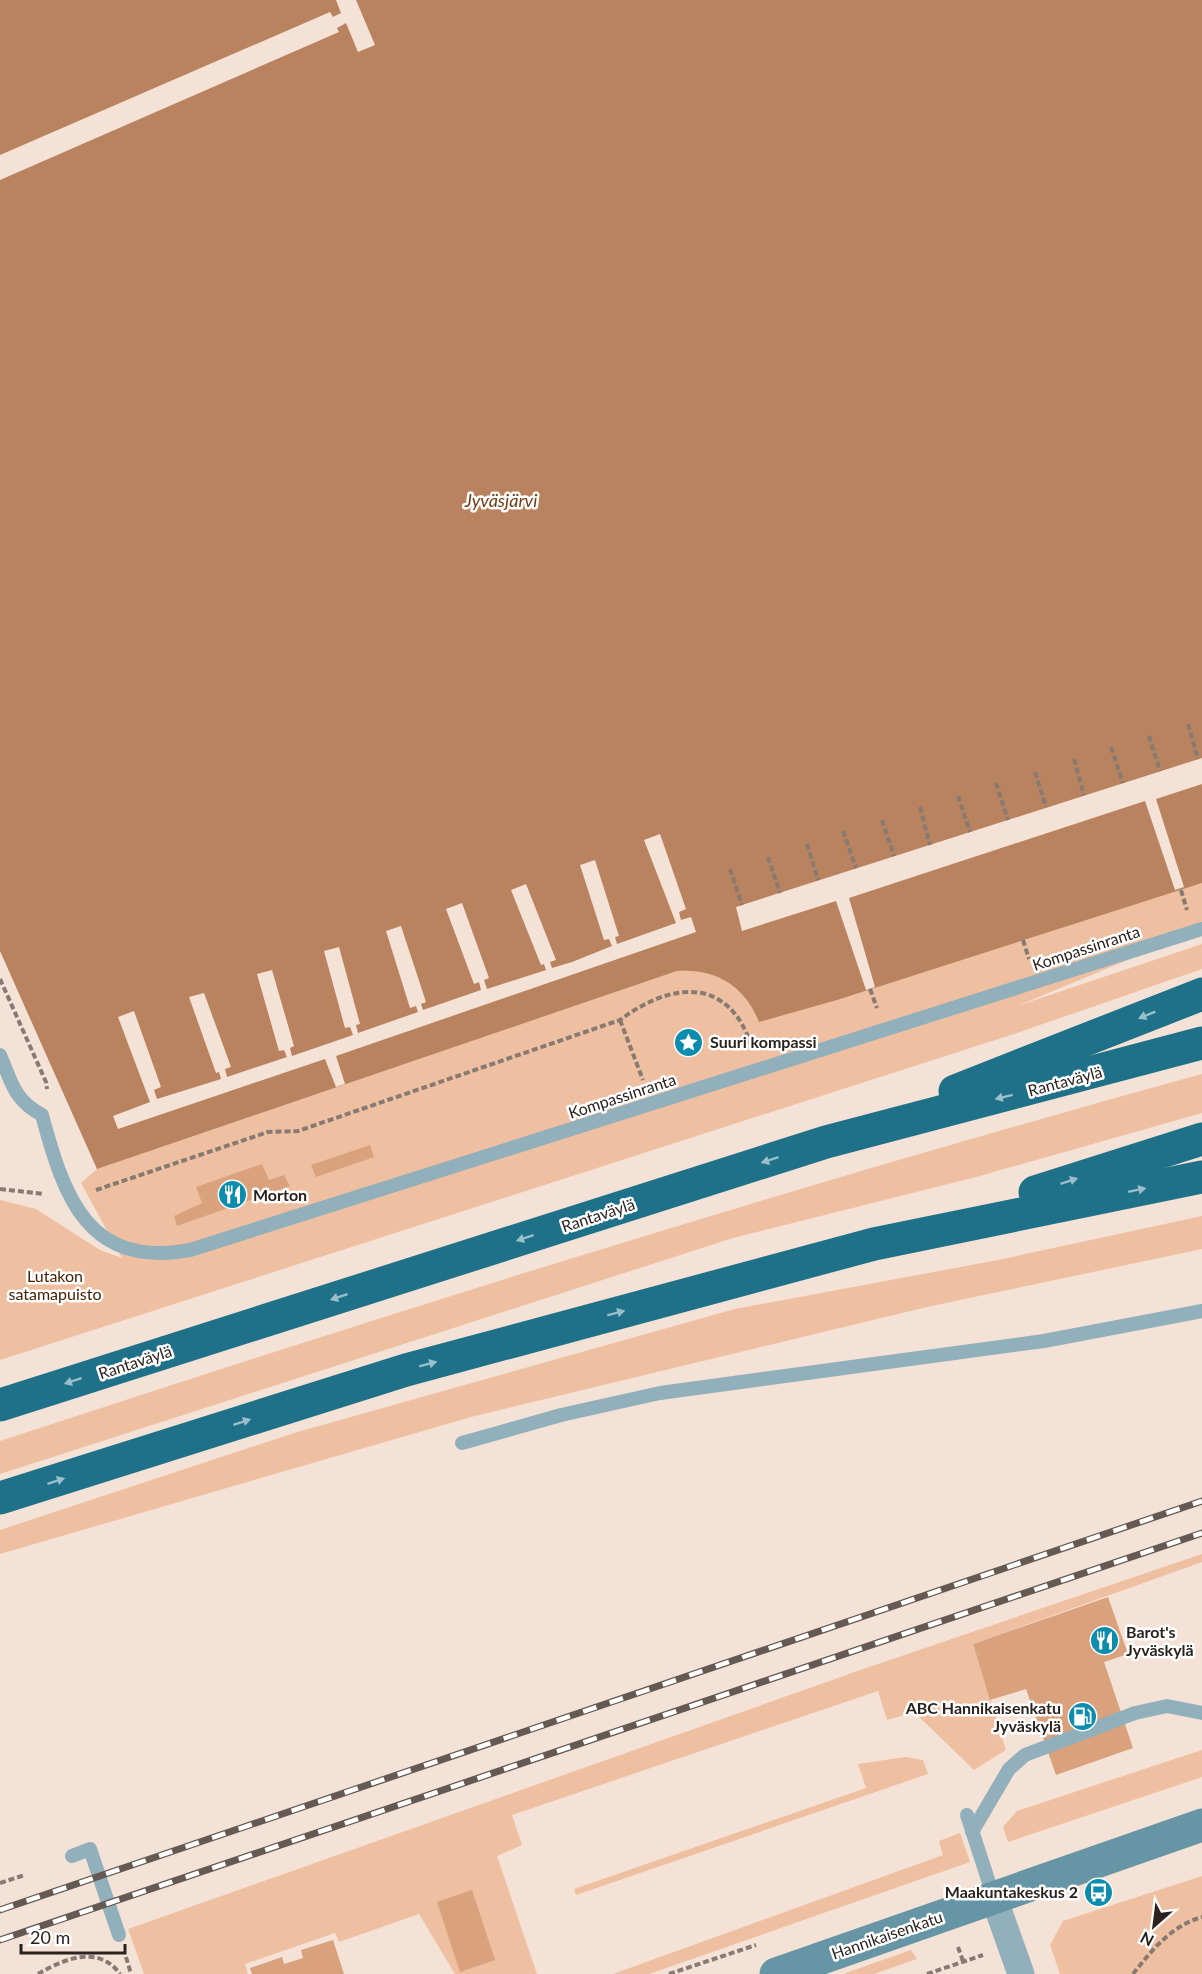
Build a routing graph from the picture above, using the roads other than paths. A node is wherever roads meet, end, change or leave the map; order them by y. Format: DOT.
graph roads {
  1 [pos="1202,928"];
  2 [pos="1202,994"];
  3 [pos="1202,1043"];
  4 [pos="0,1055"];
  5 [pos="1202,1139"];
  6 [pos="826,1142"];
  7 [pos="1202,1177"];
  8 [pos="874,1244"];
  9 [pos="1202,1311"];
  10 [pos="9,1400"];
  11 [pos="462,1443"];
  12 [pos="0,1498"];
  13 [pos="1202,1713"];
  14 [pos="967,1815"];
  15 [pos="1202,1825"];
  16 [pos="972,1832"];
  17 [pos="72,1856"];
  18 [pos="994,1898"];
  19 [pos="119,1935"];
  20 [pos="776,1974"];
  21 [pos="1021,1974"];
  1 -- 4 [label="lane, Kompassinranta"];
  2 -- 6 [label="highway, one-way"];
  3 -- 6 [label="highway, Rantaväylä, one-way"];
  8 -- 5 [label="highway, one-way"];
  6 -- 10 [label="highway, Rantaväylä, one-way"];
  8 -- 7 [label="highway, one-way"];
  12 -- 8 [label="highway, one-way"];
  9 -- 11 [label="lane"];
  13 -- 16 [label="lane"];
  14 -- 16 [label="lane"];
  15 -- 18 [label="main road, Hannikaisenkatu"];
  16 -- 18 [label="lane"];
  17 -- 19 [label="lane"];
  18 -- 20 [label="main road, Hannikaisenkatu"];
  18 -- 21 [label="street"];
}
